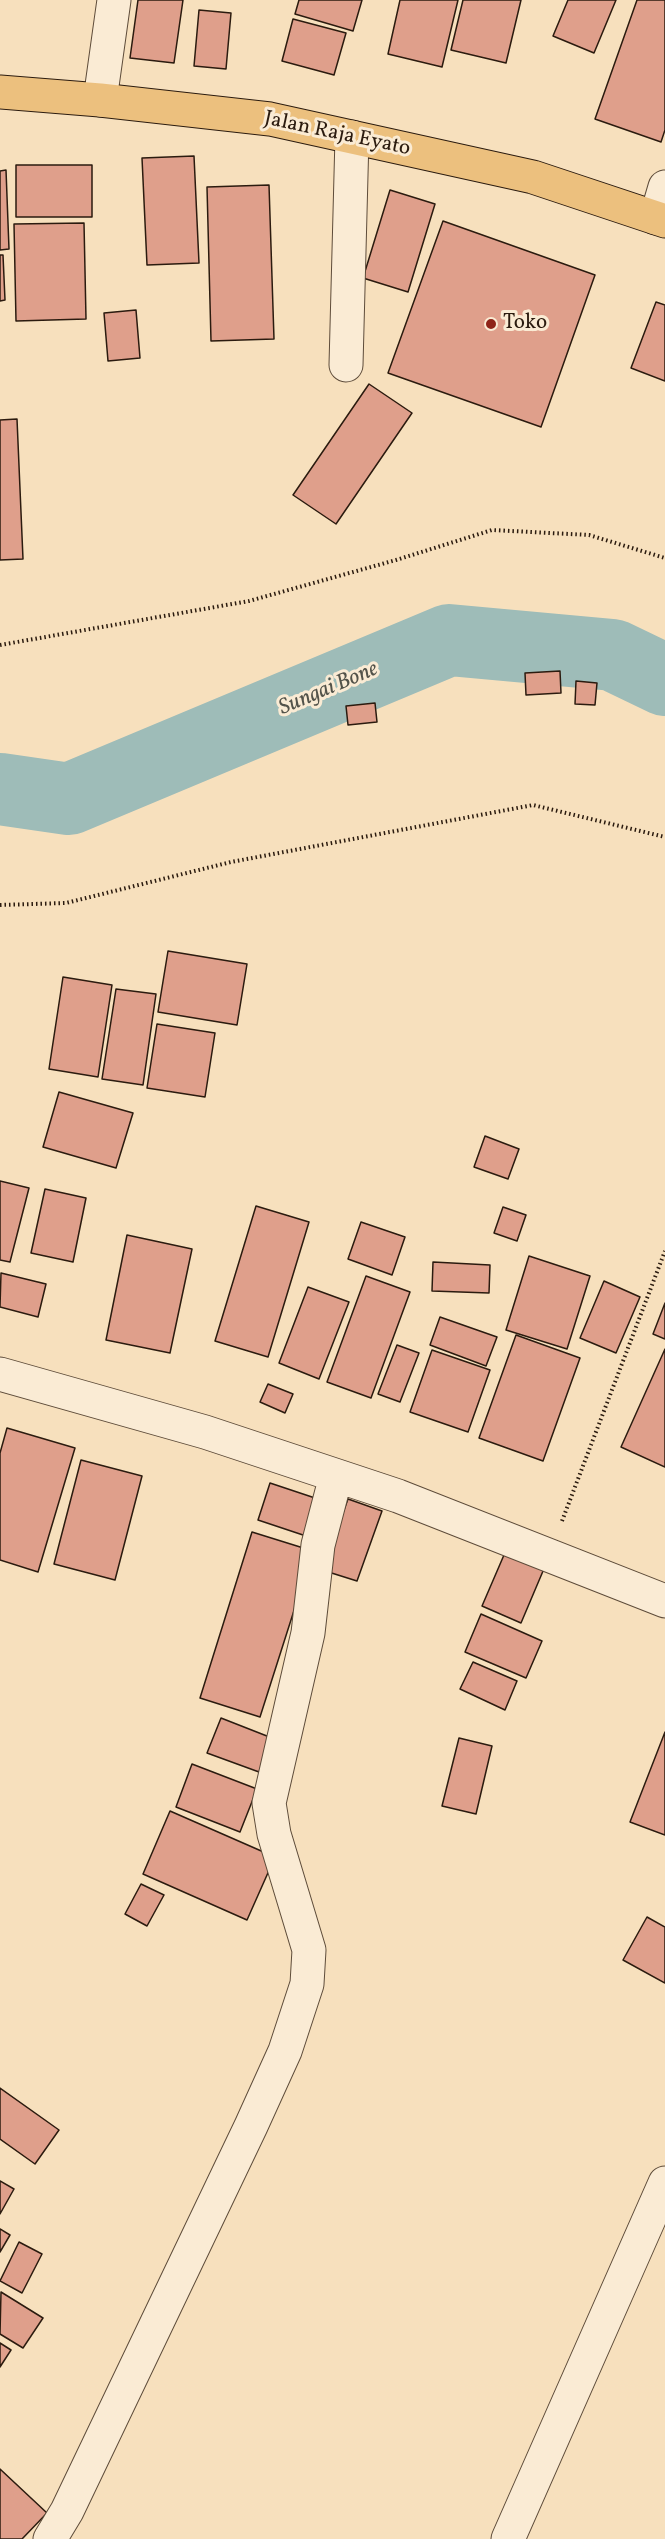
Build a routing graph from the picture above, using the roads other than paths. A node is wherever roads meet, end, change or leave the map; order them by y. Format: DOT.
graph roads {
  1 [pos="114,0"];
  2 [pos="0,92"];
  3 [pos="100,99"];
  4 [pos="352,137"];
  5 [pos="665,187"];
  6 [pos="660,220"];
  7 [pos="346,365"];
  8 [pos="0,1374"];
  9 [pos="336,1476"];
  10 [pos="665,1601"];
  11 [pos="665,2183"];
  12 [pos="50,2539"];
  13 [pos="508,2539"];
  1 -- 3 [label="street"];
  2 -- 3 [label="main road, Jalan Raja Eyato"];
  3 -- 4 [label="main road, Jalan Raja Eyato"];
  4 -- 6 [label="main road, Jalan Raja Eyato"];
  4 -- 7 [label="street"];
  5 -- 6 [label="street"];
  8 -- 9 [label="street"];
  9 -- 10 [label="street"];
  9 -- 12 [label="street"];
  11 -- 13 [label="street"];
}
